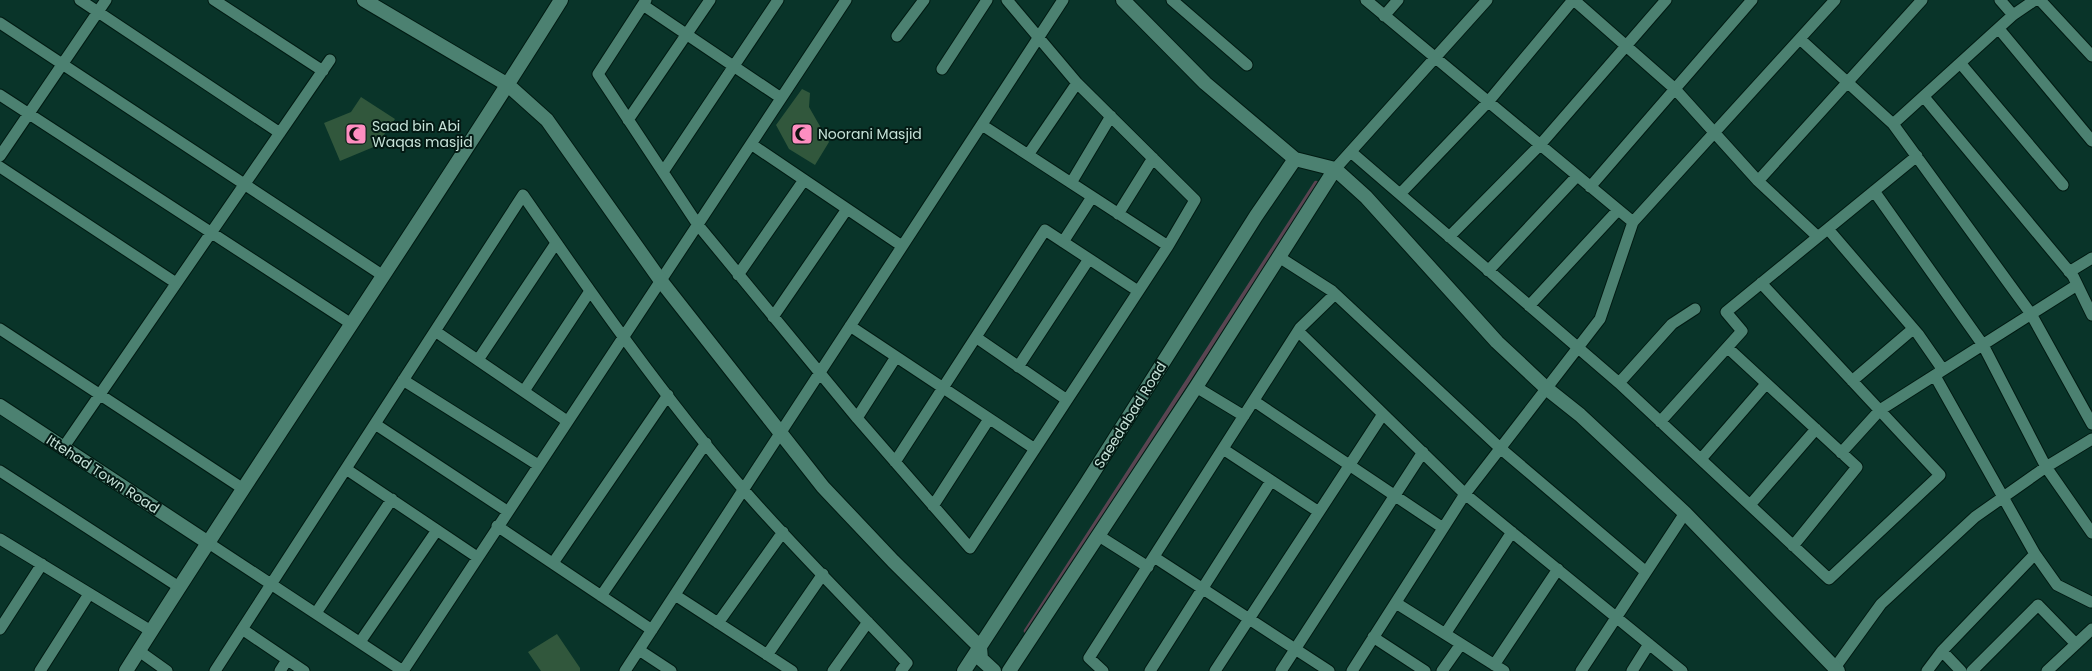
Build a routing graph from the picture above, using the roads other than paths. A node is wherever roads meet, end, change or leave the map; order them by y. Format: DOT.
graph roads {
  1 [pos="80,0"];
  2 [pos="106,0"];
  3 [pos="214,0"];
  4 [pos="364,0"];
  5 [pos="561,0"];
  6 [pos="710,0"];
  7 [pos="778,0"];
  8 [pos="846,0"];
  9 [pos="924,0"];
  10 [pos="987,0"];
  11 [pos="1007,0"];
  12 [pos="1063,0"];
  13 [pos="1123,0"];
  14 [pos="1172,0"];
  15 [pos="1366,0"];
  16 [pos="1398,0"];
  17 [pos="1488,0"];
  18 [pos="1574,0"];
  19 [pos="1666,0"];
  20 [pos="1752,0"];
  21 [pos="1835,0"];
  22 [pos="1922,0"];
  23 [pos="2000,0"];
  24 [pos="2035,0"];
  25 [pos="2040,0"];
  26 [pos="644,2"];
  27 [pos="98,12"];
  28 [pos="2013,15"];
  29 [pos="1384,16"];
  30 [pos="0,23"];
  31 [pos="1999,29"];
  32 [pos="686,34"];
  33 [pos="897,36"];
  34 [pos="1038,38"];
  35 [pos="1800,39"];
  36 [pos="1626,46"];
  37 [pos="2092,56"];
  38 [pos="1436,58"];
  39 [pos="330,60"];
  40 [pos="62,64"];
  41 [pos="1961,64"];
  42 [pos="1247,65"];
  43 [pos="734,66"];
  44 [pos="942,68"];
  45 [pos="323,71"];
  46 [pos="1847,82"];
  47 [pos="1077,83"];
  48 [pos="508,85"];
  49 [pos="1675,88"];
  50 [pos="0,96"];
  51 [pos="1924,97"];
  52 [pos="781,98"];
  53 [pos="1488,102"];
  54 [pos="29,114"];
  55 [pos="1111,116"];
  56 [pos="628,120"];
  57 [pos="982,124"];
  58 [pos="1893,124"];
  59 [pos="280,133"];
  60 [pos="1714,133"];
  61 [pos="2092,141"];
  62 [pos="751,144"];
  63 [pos="1540,145"];
  64 [pos="1351,152"];
  65 [pos="1028,155"];
  66 [pos="0,156"];
  67 [pos="1917,156"];
  68 [pos="1152,158"];
  69 [pos="1295,159"];
  70 [pos="0,167"];
  71 [pos="1335,168"];
  72 [pos="663,172"];
  73 [pos="1577,176"];
  74 [pos="804,180"];
  75 [pos="1758,181"];
  76 [pos="1071,183"];
  77 [pos="245,184"];
  78 [pos="2063,185"];
  79 [pos="1590,187"];
  80 [pos="1874,191"];
  81 [pos="1400,194"];
  82 [pos="1092,196"];
  83 [pos="847,209"];
  84 [pos="1618,210"];
  85 [pos="1118,214"];
  86 [pos="1633,222"];
  87 [pos="698,225"];
  88 [pos="1828,229"];
  89 [pos="211,233"];
  90 [pos="1449,237"];
  91 [pos="1818,237"];
  92 [pos="1063,242"];
  93 [pos="556,243"];
  94 [pos="902,246"];
  95 [pos="1168,246"];
  96 [pos="1089,258"];
  97 [pos="1279,258"];
  98 [pos="2092,258"];
  99 [pos="1488,271"];
  100 [pos="2069,272"];
  101 [pos="382,274"];
  102 [pos="738,275"];
  103 [pos="661,281"];
  104 [pos="176,283"];
  105 [pos="1761,283"];
  106 [pos="2077,285"];
  107 [pos="590,291"];
  108 [pos="1138,291"];
  109 [pos="1335,294"];
  110 [pos="1529,306"];
  111 [pos="1695,309"];
  112 [pos="2031,314"];
  113 [pos="2092,314"];
  114 [pos="773,317"];
  115 [pos="350,323"];
  116 [pos="850,326"];
  117 [pos="0,329"];
  118 [pos="1913,329"];
  119 [pos="435,331"];
  120 [pos="1298,332"];
  121 [pos="623,338"];
  122 [pos="976,338"];
  123 [pos="1983,345"];
  124 [pos="1577,348"];
  125 [pos="1728,348"];
  126 [pos="896,357"];
  127 [pos="478,360"];
  128 [pos="1018,367"];
  129 [pos="820,373"];
  130 [pos="1939,373"];
  131 [pos="403,380"];
  132 [pos="1852,381"];
  133 [pos="1619,383"];
  134 [pos="1766,384"];
  135 [pos="1196,387"];
  136 [pos="944,388"];
  137 [pos="1546,388"];
  138 [pos="524,391"];
  139 [pos="100,394"];
  140 [pos="668,395"];
  141 [pos="1067,400"];
  142 [pos="1254,401"];
  143 [pos="0,406"];
  144 [pos="1880,410"];
  145 [pos="1383,414"];
  146 [pos="1244,416"];
  147 [pos="857,418"];
  148 [pos="990,419"];
  149 [pos="567,421"];
  150 [pos="1660,422"];
  151 [pos="375,424"];
  152 [pos="2092,424"];
  153 [pos="1816,429"];
  154 [pos="780,433"];
  155 [pos="2092,439"];
  156 [pos="706,443"];
  157 [pos="63,448"];
  158 [pos="1500,448"];
  159 [pos="1035,449"];
  160 [pos="1223,449"];
  161 [pos="1423,452"];
  162 [pos="1841,452"];
  163 [pos="1701,460"];
  164 [pos="895,462"];
  165 [pos="538,465"];
  166 [pos="1349,465"];
  167 [pos="2046,467"];
  168 [pos="346,469"];
  169 [pos="0,471"];
  170 [pos="1271,481"];
  171 [pos="242,488"];
  172 [pos="744,489"];
  173 [pos="1465,494"];
  174 [pos="1394,496"];
  175 [pos="2003,498"];
  176 [pos="392,500"];
  177 [pos="1750,505"];
  178 [pos="933,506"];
  179 [pos="507,511"];
  180 [pos="1319,512"];
  181 [pos="1685,513"];
  182 [pos="497,526"];
  183 [pos="1443,528"];
  184 [pos="437,530"];
  185 [pos="783,532"];
  186 [pos="1512,532"];
  187 [pos="2092,533"];
  188 [pos="1099,536"];
  189 [pos="0,539"];
  190 [pos="206,542"];
  191 [pos="1793,546"];
  192 [pos="2035,554"];
  193 [pos="477,557"];
  194 [pos="1151,562"];
  195 [pos="42,564"];
  196 [pos="553,564"];
  197 [pos="1558,569"];
  198 [pos="1646,572"];
  199 [pos="823,574"];
  200 [pos="271,584"];
  201 [pos="179,587"];
  202 [pos="1202,588"];
  203 [pos="90,594"];
  204 [pos="675,595"];
  205 [pos="601,596"];
  206 [pos="1396,602"];
  207 [pos="2091,602"];
  208 [pos="316,613"];
  209 [pos="1616,617"];
  210 [pos="1249,619"];
  211 [pos="868,622"];
  212 [pos="718,623"];
  213 [pos="0,629"];
  214 [pos="242,629"];
  215 [pos="2092,629"];
  216 [pos="652,630"];
  217 [pos="150,632"];
  218 [pos="1445,634"];
  219 [pos="1373,637"];
  220 [pos="360,642"];
  221 [pos="1461,644"];
  222 [pos="1650,644"];
  223 [pos="2076,644"];
  224 [pos="980,647"];
  225 [pos="1295,649"];
  226 [pos="639,650"];
  227 [pos="139,651"];
  228 [pos="1942,651"];
  229 [pos="767,655"];
  230 [pos="287,660"];
  231 [pos="1499,668"];
  232 [pos="1835,670"];
  233 [pos="40,671"];
  234 [pos="126,671"];
  235 [pos="167,671"];
  236 [pos="215,671"];
  237 [pos="280,671"];
  238 [pos="304,671"];
  239 [pos="403,671"];
  240 [pos="625,671"];
  241 [pos="672,671"];
  242 [pos="792,671"];
  243 [pos="833,671"];
  244 [pos="901,671"];
  245 [pos="964,671"];
  246 [pos="994,671"];
  247 [pos="1009,671"];
  248 [pos="1103,671"];
  249 [pos="1150,671"];
  250 [pos="1215,671"];
  251 [pos="1281,671"];
  252 [pos="1330,671"];
  253 [pos="1352,671"];
  254 [pos="1424,671"];
  255 [pos="1442,671"];
  256 [pos="1581,671"];
  257 [pos="1632,671"];
  258 [pos="1682,671"];
  259 [pos="1927,671"];
  260 [pos="1961,671"];
  261 [pos="1972,671"];
  262 [pos="2047,671"];
  1 -- 27 [label="street"];
  2 -- 27 [label="street"];
  3 -- 45 [label="street"];
  4 -- 48 [label="street"];
  5 -- 48 [label="street"];
  6 -- 32 [label="street"];
  7 -- 43 [label="street"];
  8 -- 52 [label="street"];
  9 -- 33 [label="street"];
  10 -- 44 [label="street"];
  11 -- 34 [label="street"];
  12 -- 34 [label="street"];
  13 -- 69 [label="street"];
  14 -- 42 [label="street"];
  15 -- 29 [label="street"];
  16 -- 29 [label="street"];
  17 -- 38 [label="street"];
  18 -- 36 [label="street"];
  18 -- 53 [label="street"];
  19 -- 36 [label="street"];
  20 -- 49 [label="street"];
  21 -- 35 [label="street"];
  22 -- 46 [label="street"];
  23 -- 28 [label="street"];
  24 -- 28 [label="street"];
  25 -- 37 [label="street"];
  26 -- 32 [label="street"];
  26 -- 56 [label="street"];
  27 -- 40 [label="street"];
  27 -- 59 [label="street"];
  28 -- 31 [label="street"];
  29 -- 38 [label="street"];
  30 -- 40 [label="street"];
  31 -- 41 [label="street"];
  31 -- 61 [label="street"];
  32 -- 43 [label="street"];
  32 -- 56 [label="street"];
  34 -- 47 [label="street"];
  34 -- 57 [label="street"];
  35 -- 46 [label="street"];
  35 -- 60 [label="street"];
  36 -- 49 [label="street"];
  36 -- 63 [label="street"];
  38 -- 53 [label="street"];
  38 -- 64 [label="street"];
  39 -- 45 [label="street"];
  40 -- 54 [label="street"];
  40 -- 77 [label="street"];
  41 -- 51 [label="street"];
  41 -- 78 [label="street"];
  43 -- 52 [label="street"];
  43 -- 72 [label="street"];
  45 -- 59 [label="street"];
  46 -- 58 [label="street"];
  46 -- 75 [label="street"];
  47 -- 55 [label="street"];
  47 -- 65 [label="street"];
  48 -- 101 [label="street"];
  48 -- 103 [label="street"];
  49 -- 60 [label="street"];
  49 -- 79 [label="street"];
  50 -- 54 [label="street"];
  51 -- 58 [label="street"];
  51 -- 100 [label="street"];
  52 -- 62 [label="street"];
  53 -- 63 [label="street"];
  53 -- 81 [label="street"];
  54 -- 66 [label="street"];
  54 -- 89 [label="street"];
  55 -- 68 [label="street"];
  55 -- 76 [label="street"];
  56 -- 72 [label="street"];
  57 -- 65 [label="street"];
  57 -- 94 [label="street"];
  58 -- 67 [label="street"];
  59 -- 77 [label="street"];
  60 -- 75 [label="street"];
  60 -- 86 [label="street"];
  62 -- 74 [label="street"];
  62 -- 87 [label="street"];
  63 -- 73 [label="street"];
  63 -- 90 [label="street"];
  64 -- 71 [label="street"];
  64 -- 81 [label="street"];
  65 -- 76 [label="street"];
  67 -- 80 [label="street"];
  67 -- 112 [label="street"];
  68 -- 85 [label="street"];
  68 -- 95 [label="street"];
  69 -- 71 [label="street"];
  69 -- 224 [label="street, Saeedabad Road"];
  70 -- 104 [label="street"];
  71 -- 97 [label="street"];
  71 -- 137 [label="street"];
  72 -- 87 [label="street"];
  73 -- 79 [label="street"];
  73 -- 99 [label="street"];
  74 -- 83 [label="street"];
  74 -- 102 [label="street"];
  75 -- 91 [label="street"];
  76 -- 82 [label="street"];
  77 -- 89 [label="street"];
  77 -- 101 [label="street"];
  79 -- 84 [label="street"];
  80 -- 88 [label="street"];
  80 -- 123 [label="street"];
  81 -- 90 [label="street"];
  82 -- 85 [label="street"];
  82 -- 92 [label="street"];
  83 -- 94 [label="street"];
  83 -- 114 [label="street"];
  84 -- 86 [label="street"];
  84 -- 110 [label="street"];
  85 -- 95 [label="street"];
  86 -- 124 [label="street"];
  87 -- 102 [label="street"];
  87 -- 103 [label="street"];
  88 -- 91 [label="street"];
  88 -- 118 [label="street"];
  89 -- 104 [label="street"];
  89 -- 115 [label="street"];
  90 -- 99 [label="street"];
  91 -- 105 [label="street"];
  92 -- 96 [label="street"];
  92 -- 122 [label="street"];
  93 -- 107 [label="street"];
  93 -- 119 [label="street"];
  93 -- 127 [label="street"];
  94 -- 116 [label="street"];
  95 -- 108 [label="street"];
  96 -- 108 [label="street"];
  96 -- 128 [label="street"];
  97 -- 109 [label="street"];
  97 -- 135 [label="street"];
  98 -- 100 [label="street"];
  99 -- 110 [label="street"];
  100 -- 106 [label="street"];
  101 -- 115 [label="street"];
  102 -- 114 [label="street"];
  103 -- 121 [label="street"];
  103 -- 154 [label="street"];
  104 -- 139 [label="street"];
  105 -- 125 [label="street"];
  105 -- 132 [label="street"];
  106 -- 112 [label="street"];
  106 -- 113 [label="street"];
  107 -- 121 [label="street"];
  107 -- 138 [label="street"];
  108 -- 141 [label="street"];
  109 -- 120 [label="street"];
  109 -- 158 [label="street"];
  110 -- 124 [label="street"];
  111 -- 133 [label="street"];
  112 -- 123 [label="street"];
  112 -- 152 [label="street"];
  114 -- 129 [label="street"];
  115 -- 171 [label="street"];
  116 -- 126 [label="street"];
  116 -- 129 [label="street"];
  117 -- 139 [label="street"];
  118 -- 130 [label="street"];
  118 -- 132 [label="street"];
  119 -- 127 [label="street"];
  119 -- 131 [label="street"];
  120 -- 142 [label="street"];
  120 -- 145 [label="street"];
  121 -- 140 [label="street"];
  121 -- 149 [label="street"];
  122 -- 128 [label="street"];
  122 -- 136 [label="street"];
  123 -- 130 [label="street"];
  123 -- 167 [label="street"];
  124 -- 133 [label="street"];
  124 -- 137 [label="street"];
  125 -- 134 [label="street"];
  125 -- 150 [label="street"];
  126 -- 136 [label="street"];
  126 -- 147 [label="street"];
  127 -- 138 [label="street"];
  128 -- 141 [label="street"];
  129 -- 147 [label="street"];
  129 -- 154 [label="street"];
  130 -- 144 [label="street"];
  130 -- 175 [label="street"];
  131 -- 151 [label="street"];
  131 -- 165 [label="street"];
  132 -- 144 [label="street"];
  133 -- 150 [label="street"];
  134 -- 153 [label="street"];
  134 -- 163 [label="street"];
  135 -- 146 [label="street"];
  135 -- 188 [label="street"];
  136 -- 148 [label="street"];
  136 -- 164 [label="street"];
  137 -- 158 [label="street"];
  137 -- 181 [label="street"];
  138 -- 149 [label="street"];
  139 -- 157 [label="street"];
  139 -- 171 [label="street"];
  140 -- 156 [label="street"];
  140 -- 196 [label="street"];
  141 -- 159 [label="street"];
  142 -- 146 [label="street"];
  142 -- 166 [label="street"];
  143 -- 157 [label="street, Ittehad Town Road"];
  144 -- 162 [label="street"];
  144 -- 191 [label="street"];
  145 -- 161 [label="street"];
  145 -- 166 [label="street"];
  146 -- 160 [label="street"];
  147 -- 164 [label="street"];
  148 -- 159 [label="street"];
  148 -- 178 [label="street"];
  149 -- 165 [label="street"];
  150 -- 163 [label="street"];
  151 -- 168 [label="street"];
  151 -- 179 [label="street"];
  153 -- 162 [label="street"];
  153 -- 177 [label="street"];
  154 -- 172 [label="street"];
  154 -- 224 [label="street"];
  155 -- 167 [label="street"];
  156 -- 172 [label="street"];
  156 -- 205 [label="street"];
  157 -- 190 [label="street, Ittehad Town Road"];
  158 -- 173 [label="street"];
  158 -- 198 [label="street"];
  159 -- 178 [label="street"];
  160 -- 170 [label="street"];
  160 -- 194 [label="street"];
  161 -- 173 [label="street"];
  161 -- 174 [label="street"];
  162 -- 191 [label="street"];
  163 -- 177 [label="street"];
  164 -- 178 [label="street"];
  165 -- 179 [label="street"];
  166 -- 174 [label="street"];
  166 -- 180 [label="street"];
  167 -- 175 [label="street"];
  167 -- 187 [label="street"];
  168 -- 176 [label="street"];
  168 -- 200 [label="street"];
  169 -- 201 [label="street"];
  170 -- 180 [label="street"];
  170 -- 202 [label="street"];
  171 -- 190 [label="street"];
  172 -- 185 [label="street"];
  172 -- 204 [label="street"];
  173 -- 183 [label="street"];
  173 -- 186 [label="street"];
  174 -- 183 [label="street"];
  174 -- 225 [label="street"];
  175 -- 192 [label="street"];
  175 -- 232 [label="street"];
  176 -- 184 [label="street"];
  176 -- 208 [label="street"];
  177 -- 191 [label="street"];
  179 -- 182 [label="street"];
  180 -- 210 [label="street"];
  181 -- 198 [label="street"];
  181 -- 232 [label="street"];
  182 -- 193 [label="street"];
  182 -- 196 [label="street"];
  183 -- 206 [label="street"];
  184 -- 193 [label="street"];
  184 -- 220 [label="street"];
  185 -- 199 [label="street"];
  185 -- 212 [label="street"];
  186 -- 197 [label="street"];
  186 -- 218 [label="street"];
  188 -- 194 [label="street"];
  188 -- 247 [label="street"];
  189 -- 195 [label="street"];
  190 -- 200 [label="street"];
  190 -- 201 [label="street"];
  192 -- 207 [label="street"];
  192 -- 228 [label="street"];
  193 -- 239 [label="street"];
  194 -- 202 [label="street"];
  194 -- 248 [label="street"];
  195 -- 203 [label="street"];
  195 -- 213 [label="street"];
  196 -- 205 [label="street"];
  197 -- 209 [label="street"];
  197 -- 231 [label="street"];
  198 -- 209 [label="street"];
  199 -- 211 [label="street"];
  199 -- 229 [label="street"];
  200 -- 208 [label="street"];
  200 -- 214 [label="street"];
  201 -- 217 [label="street"];
  202 -- 210 [label="street"];
  202 -- 249 [label="street"];
  203 -- 217 [label="street"];
  203 -- 233 [label="street"];
  204 -- 212 [label="street"];
  204 -- 216 [label="street"];
  205 -- 216 [label="street"];
  206 -- 218 [label="street"];
  206 -- 219 [label="street"];
  208 -- 220 [label="street"];
  209 -- 222 [label="street"];
  209 -- 256 [label="street"];
  210 -- 225 [label="street"];
  210 -- 250 [label="street"];
  211 -- 243 [label="street"];
  211 -- 244 [label="street"];
  212 -- 229 [label="street"];
  214 -- 230 [label="street"];
  214 -- 236 [label="street"];
  215 -- 223 [label="street"];
  216 -- 226 [label="street"];
  217 -- 227 [label="street"];
  218 -- 221 [label="street"];
  219 -- 253 [label="street"];
  219 -- 254 [label="street"];
  220 -- 239 [label="street"];
  221 -- 231 [label="street"];
  221 -- 255 [label="street"];
  222 -- 257 [label="street"];
  222 -- 258 [label="street"];
  223 -- 261 [label="street"];
  223 -- 262 [label="street"];
  224 -- 245 [label="street, Saeedabad Road"];
  224 -- 246 [label="street"];
  225 -- 251 [label="street"];
  225 -- 252 [label="street"];
  226 -- 240 [label="street"];
  226 -- 241 [label="street"];
  227 -- 234 [label="street"];
  227 -- 235 [label="street"];
  228 -- 259 [label="street"];
  228 -- 260 [label="street"];
  229 -- 242 [label="street"];
  230 -- 237 [label="street"];
  230 -- 238 [label="street"];
}
